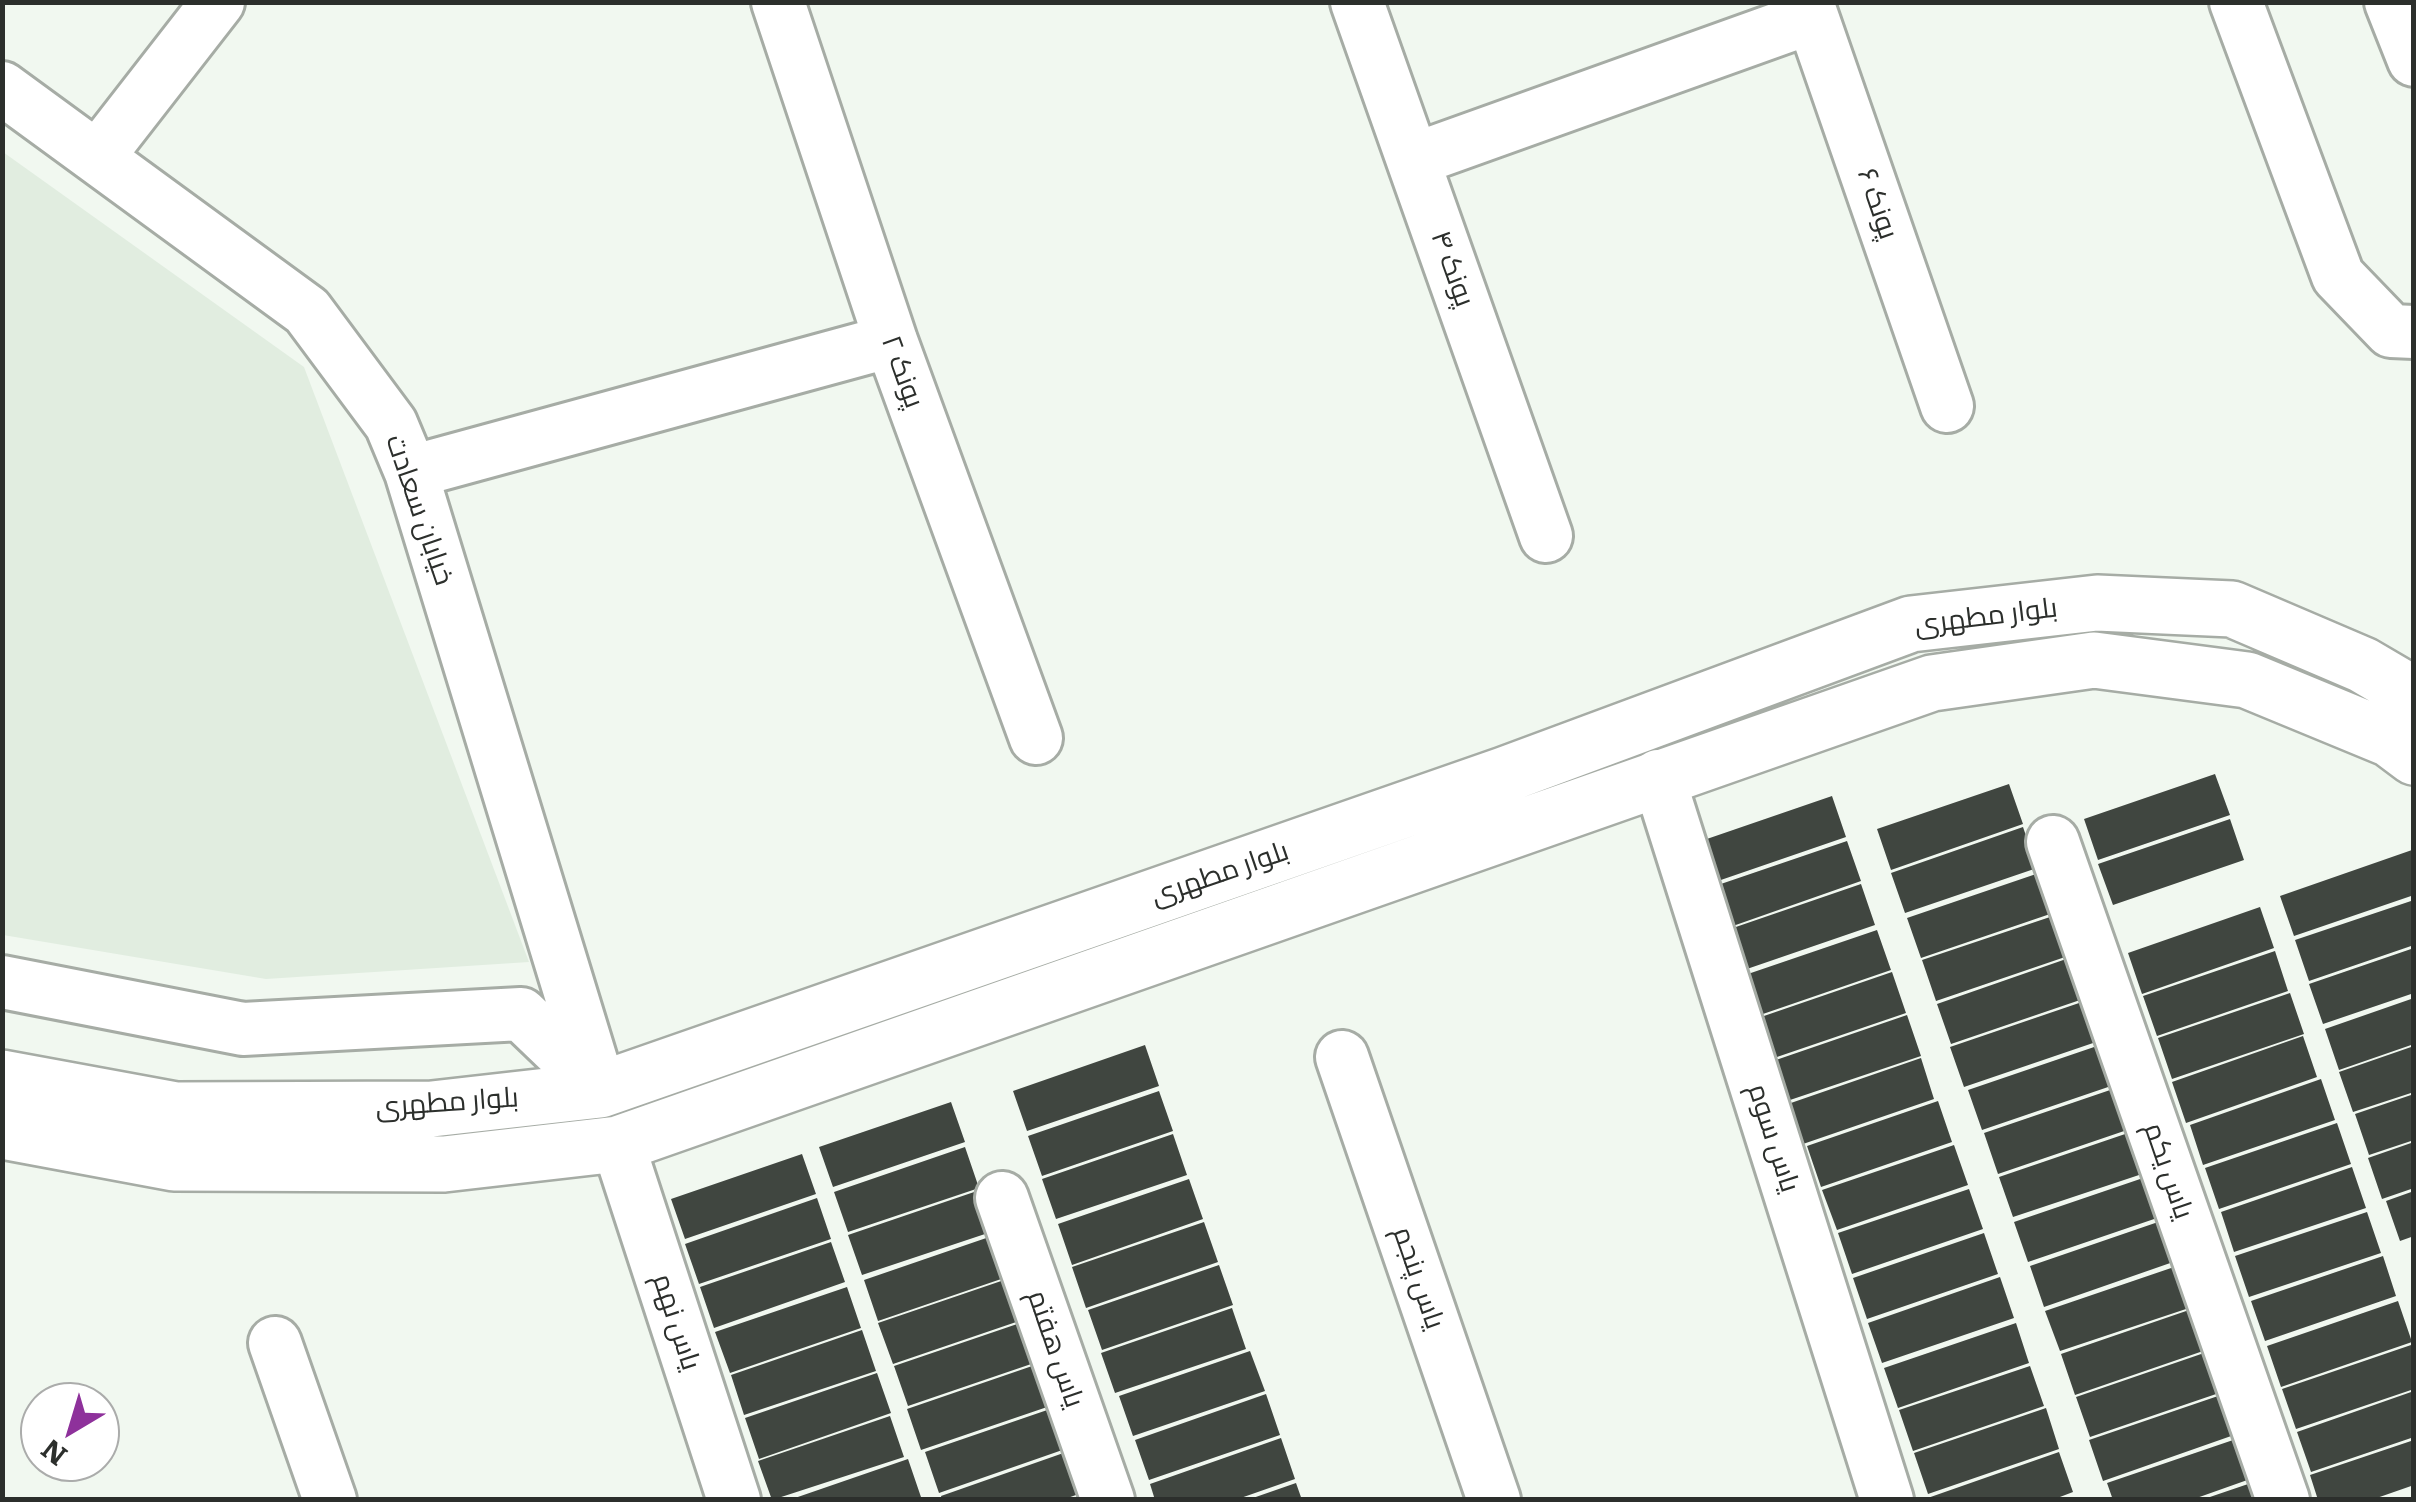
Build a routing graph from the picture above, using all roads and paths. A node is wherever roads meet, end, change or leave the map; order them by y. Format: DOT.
graph roads {
  1 [pos="218,2"];
  2 [pos="778,2"];
  3 [pos="1358,2"];
  4 [pos="2236,2"];
  5 [pos="2391,2"];
  6 [pos="1810,10"];
  7 [pos="2414,60"];
  8 [pos="2,88"];
  9 [pos="99,155"];
  10 [pos="1413,160"];
  11 [pos="2414,332"];
  12 [pos="891,341"];
  13 [pos="1946,406"];
  14 [pos="411,472"];
  15 [pos="1546,536"];
  16 [pos="2414,695"];
  17 [pos="1036,738"];
  18 [pos="2414,757"];
  19 [pos="1658,776"];
  20 [pos="2054,842"];
  21 [pos="2,982"];
  22 [pos="1342,1057"];
  23 [pos="2,1078"];
  24 [pos="600,1090"];
  25 [pos="244,1110"];
  26 [pos="2,1130"];
  27 [pos="618,1144"];
  28 [pos="245,1163"];
  29 [pos="1002,1198"];
  30 [pos="275,1343"];
  31 [pos="330,1500"];
  32 [pos="734,1500"];
  33 [pos="1108,1500"];
  34 [pos="1494,1500"];
  35 [pos="1887,1500"];
  36 [pos="2284,1500"];
  1 -- 9 [label="street"];
  2 -- 12 [label="street, پونک ۲"];
  3 -- 10 [label="street, پونک ۴"];
  4 -- 11 [label="street"];
  5 -- 7 [label="street"];
  6 -- 10 [label="street"];
  6 -- 13 [label="street, پونک ۶"];
  8 -- 9 [label="street, خیابان سعادت"];
  9 -- 14 [label="street, خیابان سعادت"];
  10 -- 15 [label="street, پونک ۴"];
  12 -- 14 [label="street"];
  12 -- 17 [label="street, پونک ۲"];
  14 -- 24 [label="street, خیابان سعادت"];
  16 -- 24 [label="main road, بلوار مطهری"];
  18 -- 19 [label="main road, بلوار مطهری"];
  19 -- 27 [label="main road, بلوار مطهری"];
  19 -- 35 [label="street, یاس سوم"];
  20 -- 36 [label="street, یاس یکم"];
  21 -- 24 [label="street"];
  22 -- 34 [label="street, یاس پنجم"];
  23 -- 25 [label="main road, بلوار مطهری"];
  24 -- 25 [label="main road, بلوار مطهری"];
  25 -- 28 [label="main road"];
  26 -- 28 [label="main road, بلوار مطهری"];
  27 -- 28 [label="main road, بلوار مطهری"];
  27 -- 32 [label="street, یاس نهم"];
  29 -- 33 [label="street, یاس هفتم"];
  30 -- 31 [label="street"];
}
